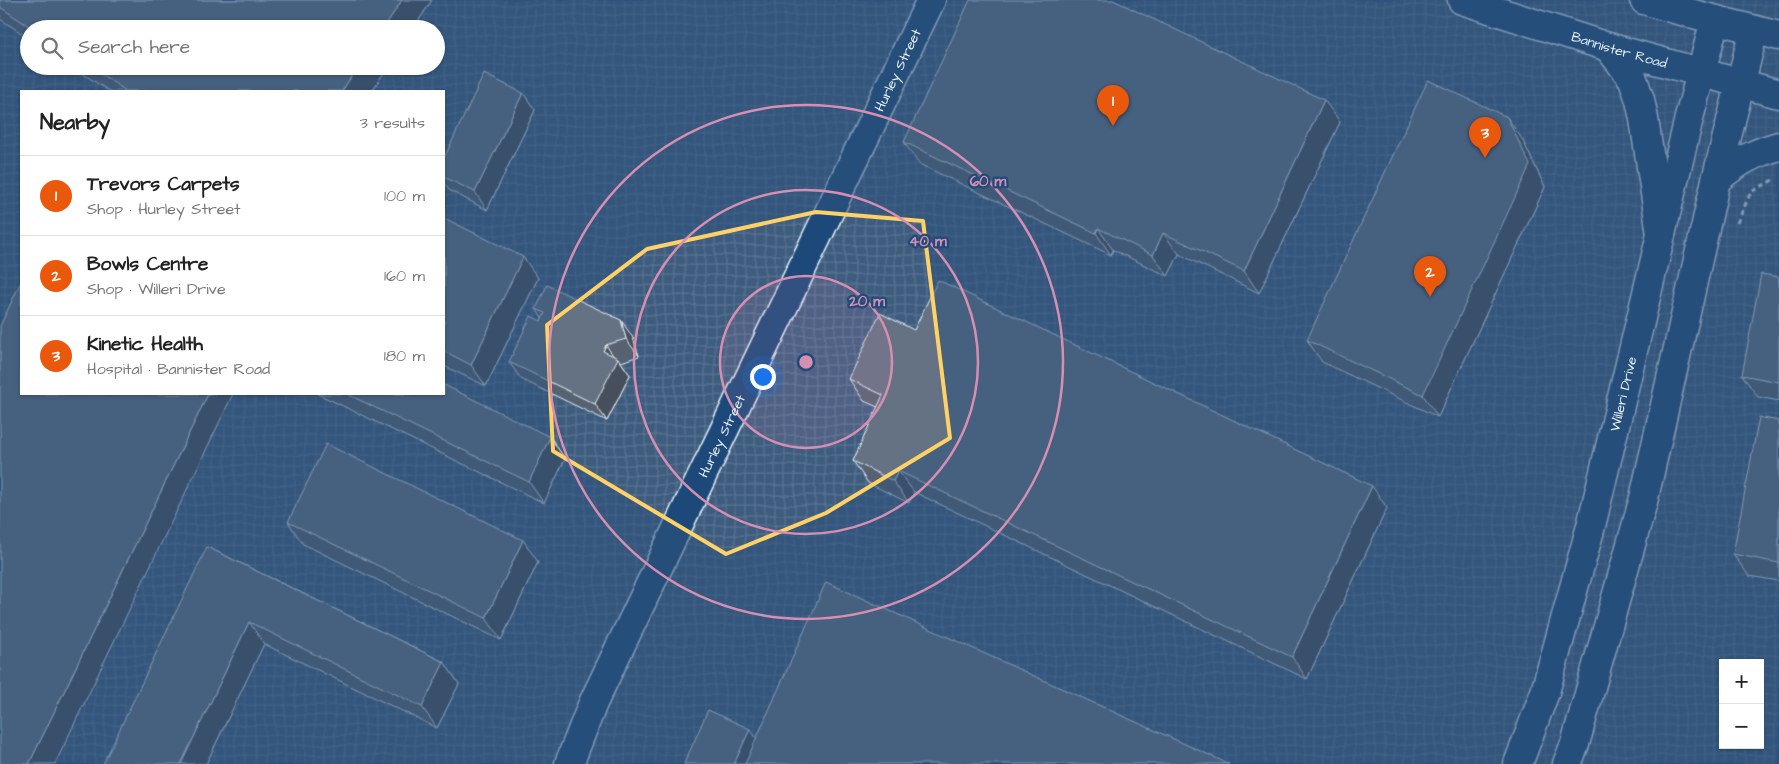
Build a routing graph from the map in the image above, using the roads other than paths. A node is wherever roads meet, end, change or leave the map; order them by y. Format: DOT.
graph roads {
  1 [pos="931,0"];
  2 [pos="1462,0"];
  3 [pos="1644,0"];
  4 [pos="1715,20"];
  5 [pos="1766,33"];
  6 [pos="1608,47"];
  7 [pos="1701,73"];
  8 [pos="1740,84"];
  9 [pos="1779,94"];
  10 [pos="1779,146"];
  11 [pos="1716,180"];
  12 [pos="1661,234"];
  13 [pos="569,764"];
  14 [pos="1518,764"];
  15 [pos="1567,764"];
  1 -- 13 [label="main road, Hurley Street"];
  2 -- 6 [label="main road, Bannister Road"];
  3 -- 4 [label="main road"];
  4 -- 5 [label="main road"];
  4 -- 7 [label="main road, Willeri Drive"];
  5 -- 8 [label="main road"];
  6 -- 7 [label="main road, Bannister Road"];
  6 -- 12 [label="main road"];
  7 -- 8 [label="main road, Bannister Road"];
  7 -- 12 [label="main road, Willeri Drive"];
  8 -- 9 [label="main road, Bannister Road"];
  8 -- 11 [label="main road"];
  10 -- 11 [label="main road"];
  11 -- 15 [label="main road"];
  12 -- 14 [label="main road, Willeri Drive"];
}
